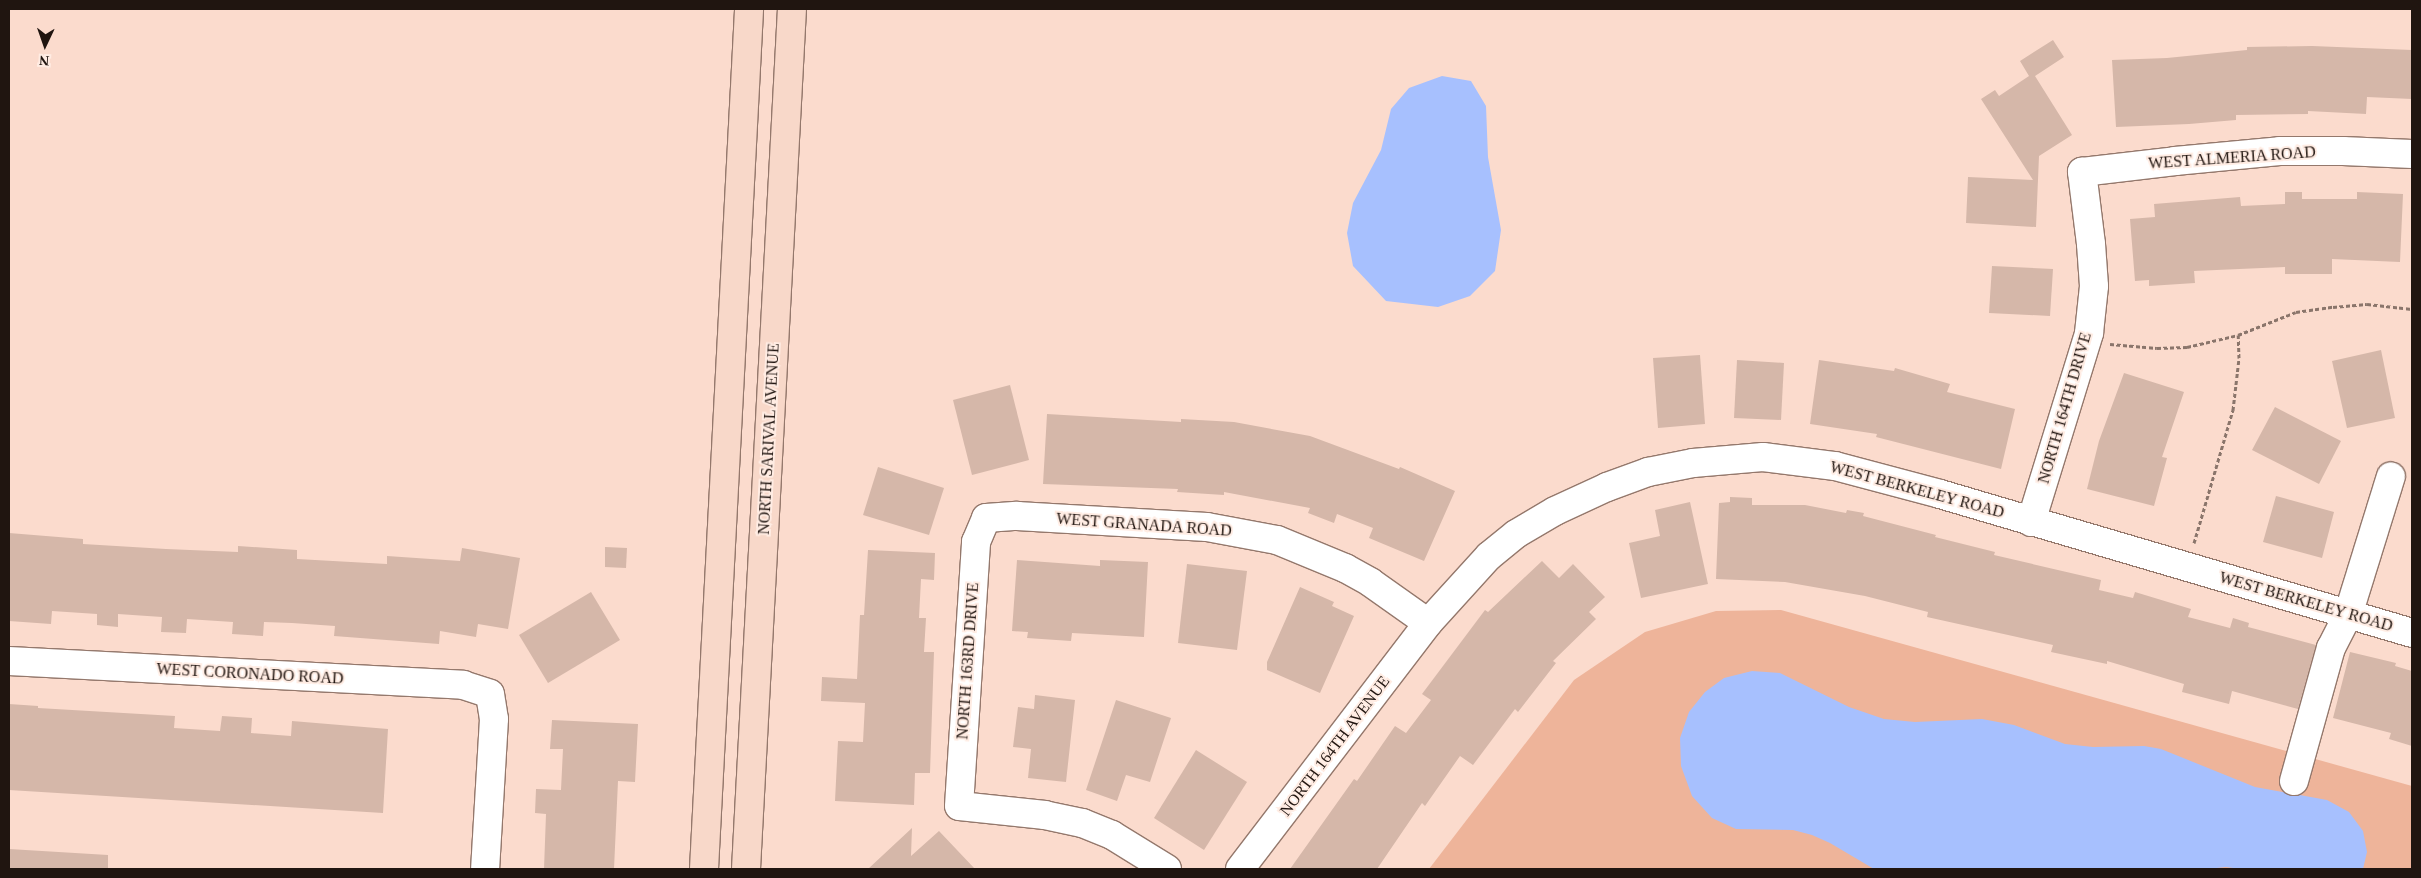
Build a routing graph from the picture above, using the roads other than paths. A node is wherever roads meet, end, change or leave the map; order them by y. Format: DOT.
graph roads {
  1 [pos="749,9"];
  2 [pos="792,9"];
  3 [pos="2412,154"];
  4 [pos="2082,172"];
  5 [pos="2391,476"];
  6 [pos="986,518"];
  7 [pos="2031,522"];
  8 [pos="2348,615"];
  9 [pos="1428,623"];
  10 [pos="2412,633"];
  11 [pos="9,661"];
  12 [pos="2294,781"];
  13 [pos="485,869"];
  14 [pos="704,869"];
  15 [pos="746,869"];
  16 [pos="1167,869"];
  17 [pos="1240,869"];
  1 -- 14 [label="main road"];
  2 -- 15 [label="main road, NORTH SARIVAL AVENUE"];
  3 -- 4 [label="street, WEST ALMERIA ROAD"];
  4 -- 7 [label="street, NORTH 164TH DRIVE"];
  5 -- 8 [label="street"];
  6 -- 9 [label="street, WEST GRANADA ROAD"];
  6 -- 16 [label="street, NORTH 163RD DRIVE"];
  7 -- 8 [label="street, WEST BERKELEY ROAD"];
  7 -- 9 [label="street, WEST BERKELEY ROAD"];
  8 -- 10 [label="street, WEST BERKELEY ROAD"];
  8 -- 12 [label="street"];
  9 -- 17 [label="street, NORTH 164TH AVENUE"];
  11 -- 13 [label="street, WEST CORONADO ROAD"];
}
